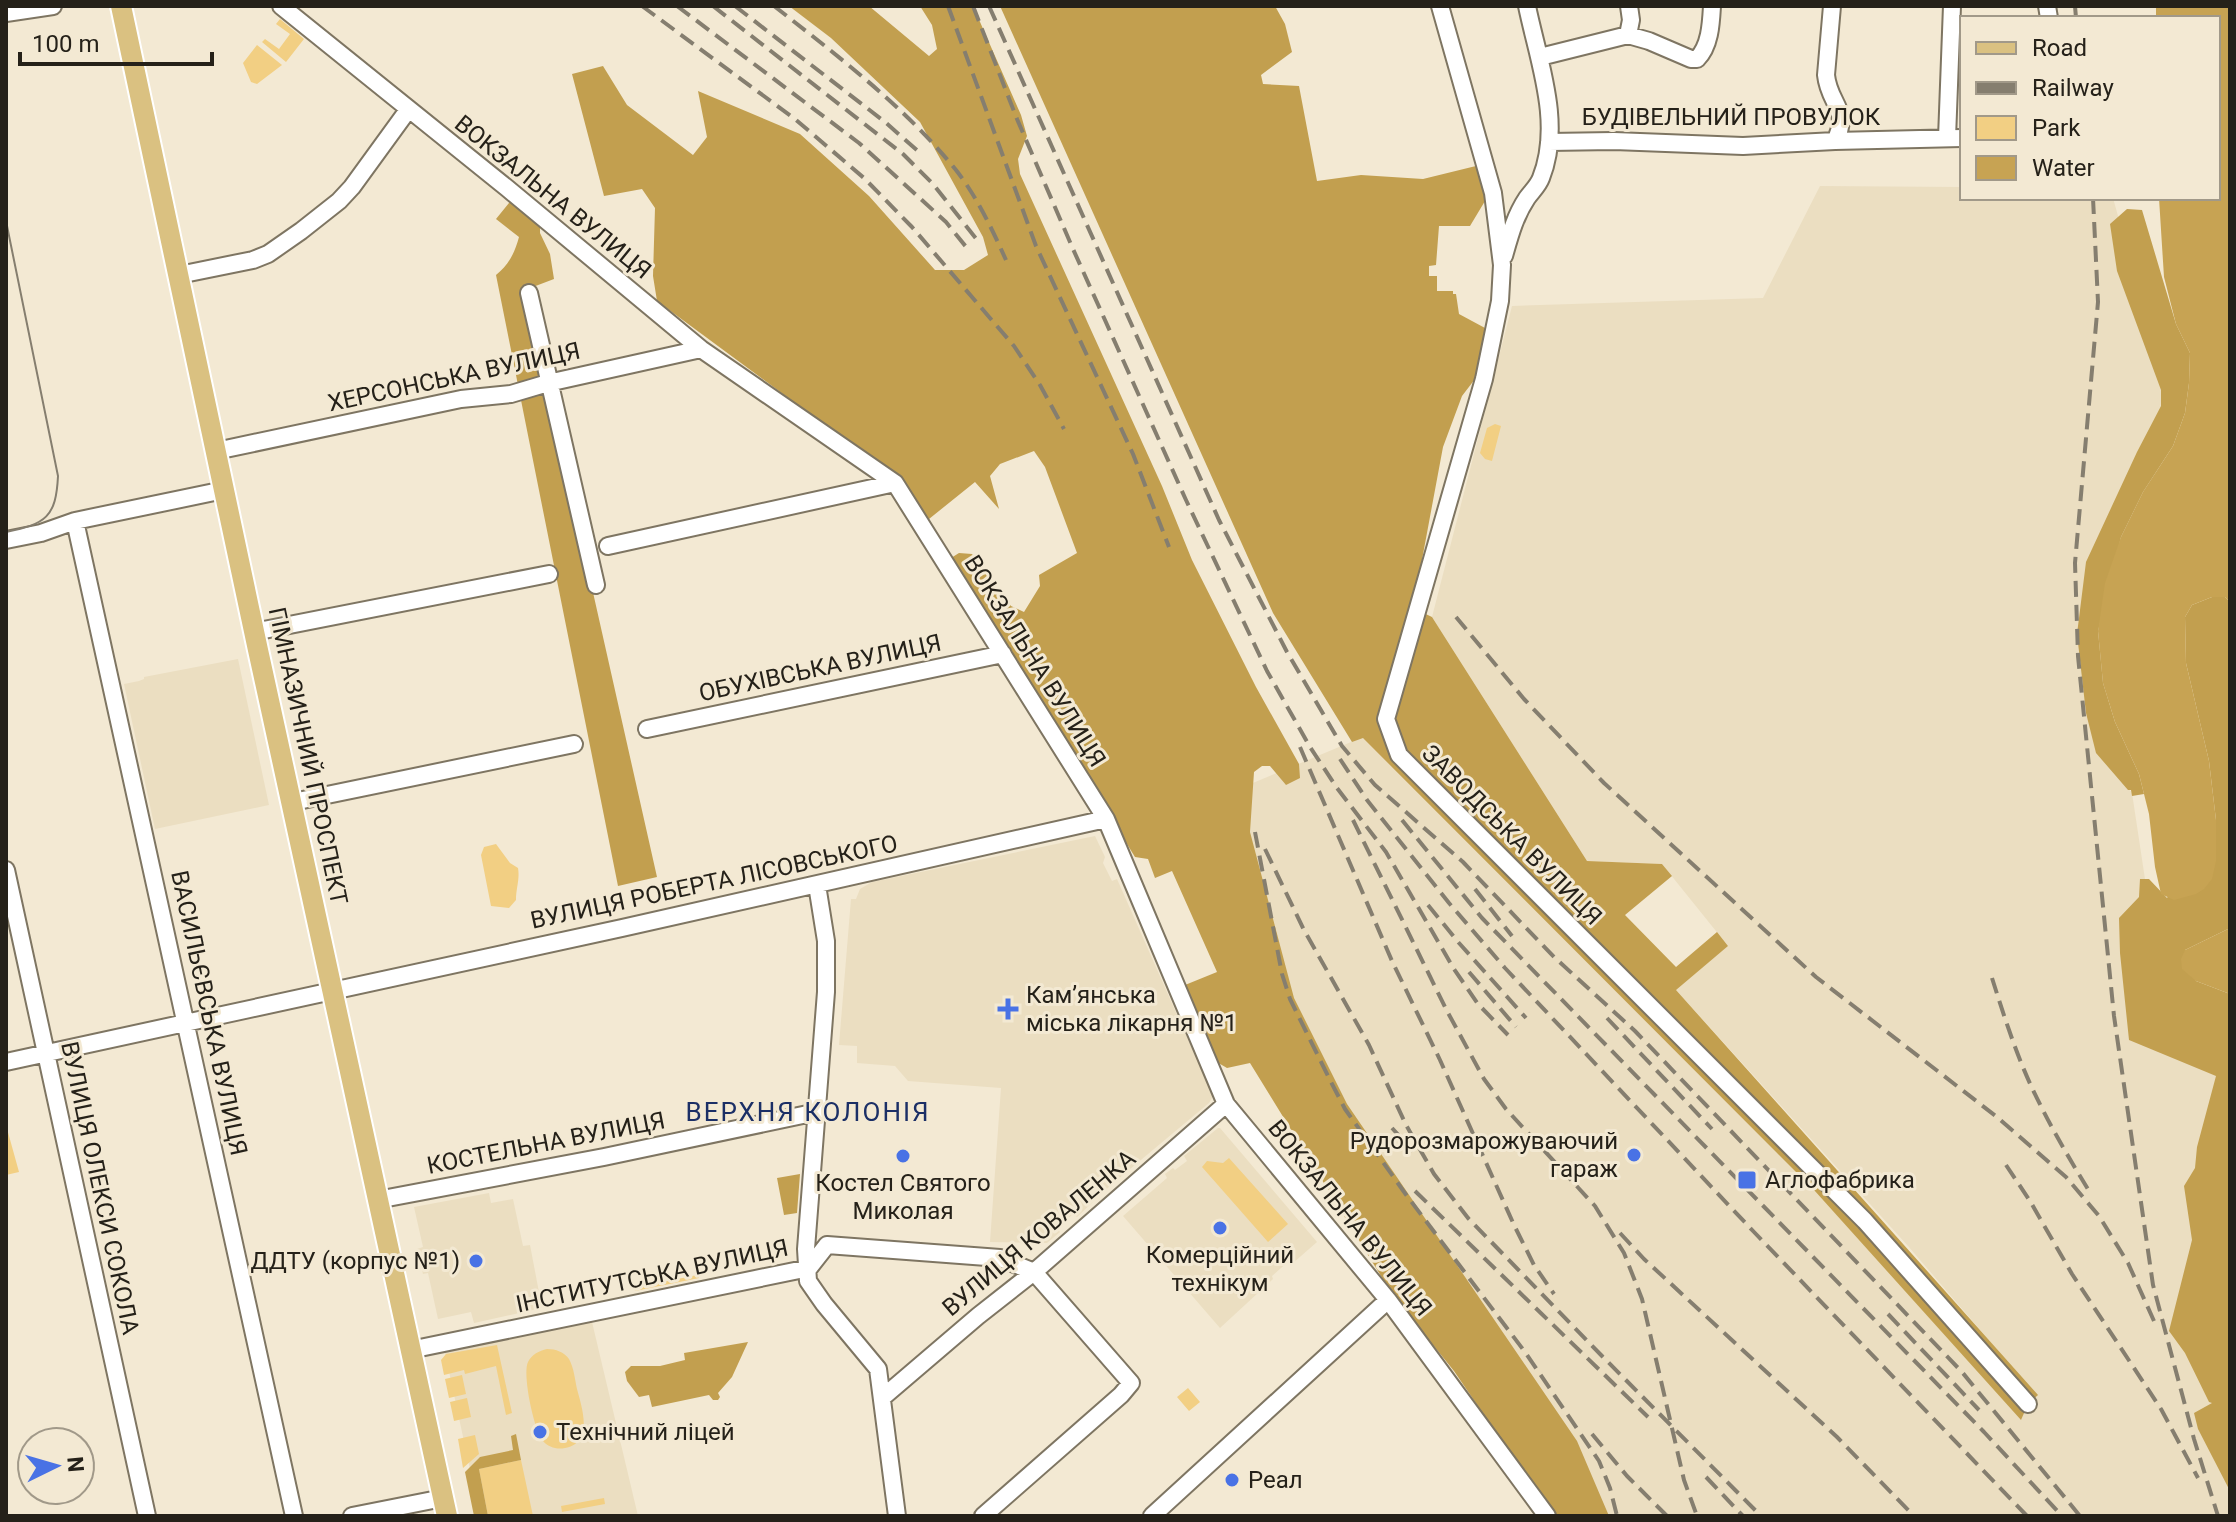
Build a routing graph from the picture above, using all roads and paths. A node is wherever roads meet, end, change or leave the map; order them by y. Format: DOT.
graph roads {
  1 [pos="53,6"];
  2 [pos="121,6"];
  3 [pos="281,6"];
  4 [pos="1440,6"];
  5 [pos="1527,6"];
  6 [pos="1629,6"];
  7 [pos="1712,6"];
  8 [pos="1832,6"];
  9 [pos="1952,6"];
  10 [pos="6,13"];
  11 [pos="1628,35"];
  12 [pos="1540,57"];
  13 [pos="408,110"];
  14 [pos="1955,138"];
  15 [pos="1835,141"];
  16 [pos="1549,142"];
  17 [pos="1502,265"];
  18 [pos="179,275"];
  19 [pos="529,293"];
  20 [pos="701,349"];
  21 [pos="548,383"];
  22 [pos="216,451"];
  23 [pos="895,483"];
  24 [pos="224,490"];
  25 [pos="75,521"];
  26 [pos="6,540"];
  27 [pos="608,546"];
  28 [pos="549,574"];
  29 [pos="596,585"];
  30 [pos="254,632"];
  31 [pos="1003,654"];
  32 [pos="647,729"];
  33 [pos="574,744"];
  34 [pos="293,802"];
  35 [pos="1106,819"];
  36 [pos="6,870"];
  37 [pos="817,885"];
  38 [pos="332,990"];
  39 [pos="187,1023"];
  40 [pos="46,1054"];
  41 [pos="6,1062"];
  42 [pos="1226,1104"];
  43 [pos="817,1112"];
  44 [pos="377,1200"];
  45 [pos="809,1268"];
  46 [pos="1034,1272"];
  47 [pos="1388,1300"];
  48 [pos="410,1350"];
  49 [pos="882,1398"];
  50 [pos="2028,1404"];
  51 [pos="445,1507"];
  52 [pos="147,1516"];
  53 [pos="294,1516"];
  54 [pos="352,1516"];
  55 [pos="897,1516"];
  56 [pos="983,1516"];
  57 [pos="1152,1516"];
  58 [pos="1547,1516"];
  1 -- 10 [label="street"];
  2 -- 18 [label="main road, ГІМНАЗИЧНИЙ ПРОСПЕКТ"];
  3 -- 13 [label="street, ВОКЗАЛЬНА ВУЛИЦЯ"];
  4 -- 17 [label="street, ЗАВОДСЬКА ВУЛИЦЯ"];
  5 -- 12 [label="street"];
  6 -- 11 [label="street"];
  7 -- 11 [label="street"];
  8 -- 15 [label="street"];
  9 -- 14 [label="street"];
  11 -- 12 [label="street"];
  12 -- 16 [label="street"];
  13 -- 18 [label="street"];
  13 -- 20 [label="street, ВОКЗАЛЬНА ВУЛИЦЯ"];
  14 -- 15 [label="street, БУДІВЕЛЬНИЙ ПРОВУЛОК"];
  15 -- 16 [label="street, БУДІВЕЛЬНИЙ ПРОВУЛОК"];
  16 -- 17 [label="street"];
  17 -- 50 [label="street, ЗАВОДСЬКА ВУЛИЦЯ"];
  18 -- 22 [label="main road, ГІМНАЗИЧНИЙ ПРОСПЕКТ"];
  19 -- 21 [label="street"];
  20 -- 21 [label="street, ХЕРСОНСЬКА ВУЛИЦЯ"];
  20 -- 23 [label="street, ВОКЗАЛЬНА ВУЛИЦЯ"];
  21 -- 22 [label="street, ХЕРСОНСЬКА ВУЛИЦЯ"];
  21 -- 29 [label="street"];
  22 -- 24 [label="main road, ГІМНАЗИЧНИЙ ПРОСПЕКТ"];
  23 -- 27 [label="street"];
  23 -- 31 [label="street, ВОКЗАЛЬНА ВУЛИЦЯ"];
  24 -- 25 [label="street"];
  24 -- 30 [label="main road, ГІМНАЗИЧНИЙ ПРОСПЕКТ"];
  25 -- 26 [label="street"];
  25 -- 39 [label="street, ВАСИЛЬЄВСЬКА ВУЛИЦЯ"];
  28 -- 30 [label="street"];
  30 -- 34 [label="main road, ГІМНАЗИЧНИЙ ПРОСПЕКТ"];
  31 -- 32 [label="street, ОБУХІВСЬКА ВУЛИЦЯ"];
  31 -- 35 [label="street, ВОКЗАЛЬНА ВУЛИЦЯ"];
  33 -- 34 [label="street"];
  34 -- 38 [label="main road, ГІМНАЗИЧНИЙ ПРОСПЕКТ"];
  35 -- 37 [label="street, ВУЛИЦЯ РОБЕРТА ЛІСОВСЬКОГО"];
  35 -- 42 [label="street, ВОКЗАЛЬНА ВУЛИЦЯ"];
  36 -- 40 [label="street, ВУЛИЦЯ ОЛЕКСИ СОКОЛА"];
  37 -- 38 [label="street, ВУЛИЦЯ РОБЕРТА ЛІСОВСЬКОГО"];
  37 -- 43 [label="street"];
  38 -- 39 [label="street, ВУЛИЦЯ РОБЕРТА ЛІСОВСЬКОГО"];
  38 -- 44 [label="main road, ГІМНАЗИЧНИЙ ПРОСПЕКТ"];
  39 -- 40 [label="street, ВУЛИЦЯ РОБЕРТА ЛІСОВСЬКОГО"];
  39 -- 53 [label="street, ВАСИЛЬЄВСЬКА ВУЛИЦЯ"];
  40 -- 41 [label="street, ВУЛИЦЯ РОБЕРТА ЛІСОВСЬКОГО"];
  40 -- 52 [label="street, ВУЛИЦЯ ОЛЕКСИ СОКОЛА"];
  42 -- 46 [label="street, ВУЛИЦЯ КОВАЛЕНКА"];
  42 -- 47 [label="street, ВОКЗАЛЬНА ВУЛИЦЯ"];
  43 -- 44 [label="street, КОСТЕЛЬНА ВУЛИЦЯ"];
  43 -- 45 [label="street"];
  44 -- 48 [label="main road, ГІМНАЗИЧНИЙ ПРОСПЕКТ"];
  45 -- 46 [label="street, ІНСТИТУТСЬКА ВУЛИЦЯ"];
  45 -- 48 [label="street, ІНСТИТУТСЬКА ВУЛИЦЯ"];
  45 -- 49 [label="street"];
  46 -- 49 [label="street, ВУЛИЦЯ КОВАЛЕНКА"];
  46 -- 56 [label="street"];
  47 -- 57 [label="street"];
  47 -- 58 [label="street, ВОКЗАЛЬНА ВУЛИЦЯ"];
  48 -- 51 [label="main road, ГІМНАЗИЧНИЙ ПРОСПЕКТ"];
  49 -- 55 [label="street"];
  51 -- 54 [label="street"];
}
